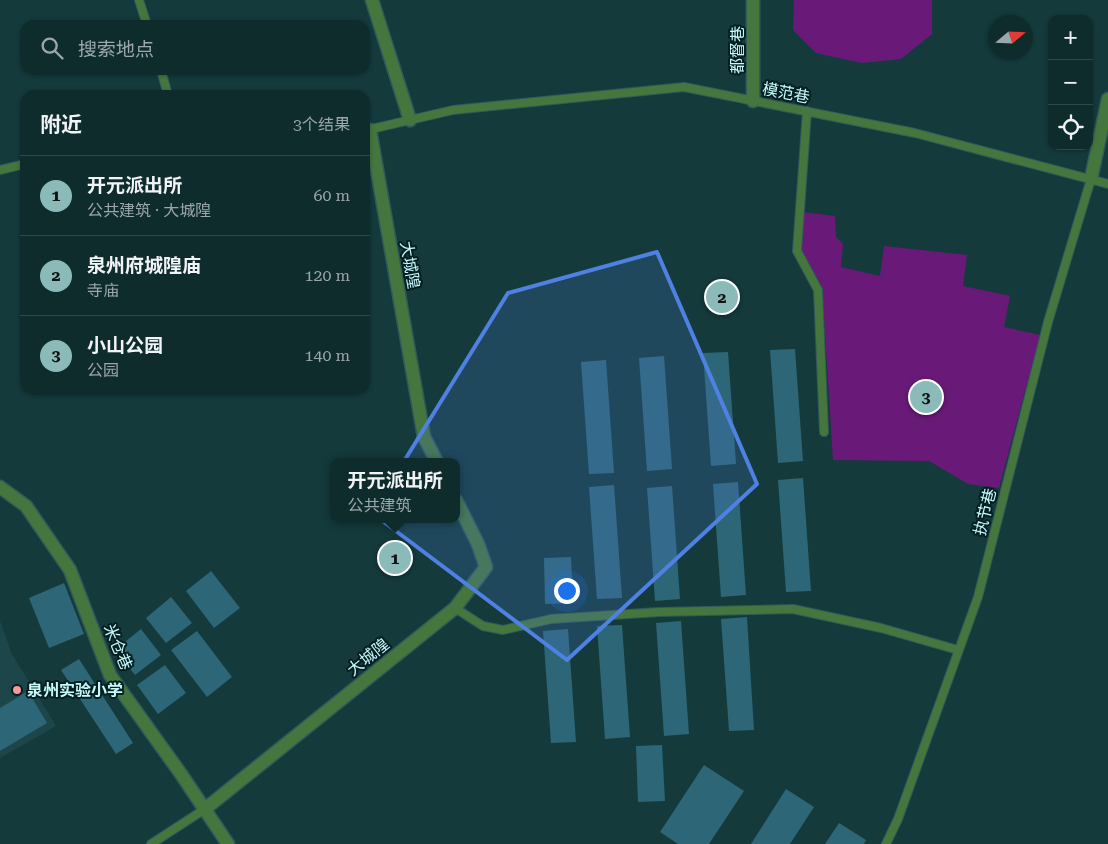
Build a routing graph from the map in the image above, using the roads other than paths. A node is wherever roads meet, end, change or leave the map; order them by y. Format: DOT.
graph roads {
  1 [pos="139,0"];
  2 [pos="372,0"];
  3 [pos="754,0"];
  4 [pos="145,20"];
  5 [pos="162,75"];
  6 [pos="166,90"];
  7 [pos="1108,99"];
  8 [pos="753,101"];
  9 [pos="807,111"];
  10 [pos="410,120"];
  11 [pos="370,130"];
  12 [pos="370,141"];
  13 [pos="20,165"];
  14 [pos="0,170"];
  15 [pos="1091,179"];
  16 [pos="1108,184"];
  17 [pos="824,432"];
  18 [pos="435,458"];
  19 [pos="0,486"];
  20 [pos="460,508"];
  21 [pos="455,608"];
  22 [pos="958,650"];
  23 [pos="205,810"];
  24 [pos="151,844"];
  25 [pos="228,844"];
  26 [pos="886,844"];
  1 -- 4 [label="lane"];
  2 -- 10 [label="street"];
  3 -- 8 [label="street, 都督巷"];
  5 -- 6 [label="lane"];
  7 -- 15 [label="street"];
  8 -- 9 [label="lane, 模范巷"];
  8 -- 10 [label="lane, 模范巷"];
  9 -- 15 [label="lane, 模范巷"];
  9 -- 17 [label="lane"];
  10 -- 11 [label="lane, 模范巷"];
  12 -- 18 [label="street, 大城隍"];
  13 -- 14 [label="lane"];
  15 -- 16 [label="lane, 模范巷"];
  15 -- 22 [label="lane, 执节巷"];
  19 -- 23 [label="street, 米仓巷"];
  20 -- 21 [label="street, 大城隍"];
  21 -- 22 [label="lane"];
  21 -- 23 [label="street, 大城隍"];
  22 -- 26 [label="lane, 执节巷"];
  23 -- 24 [label="lane"];
  23 -- 25 [label="street, 米仓巷"];
}
